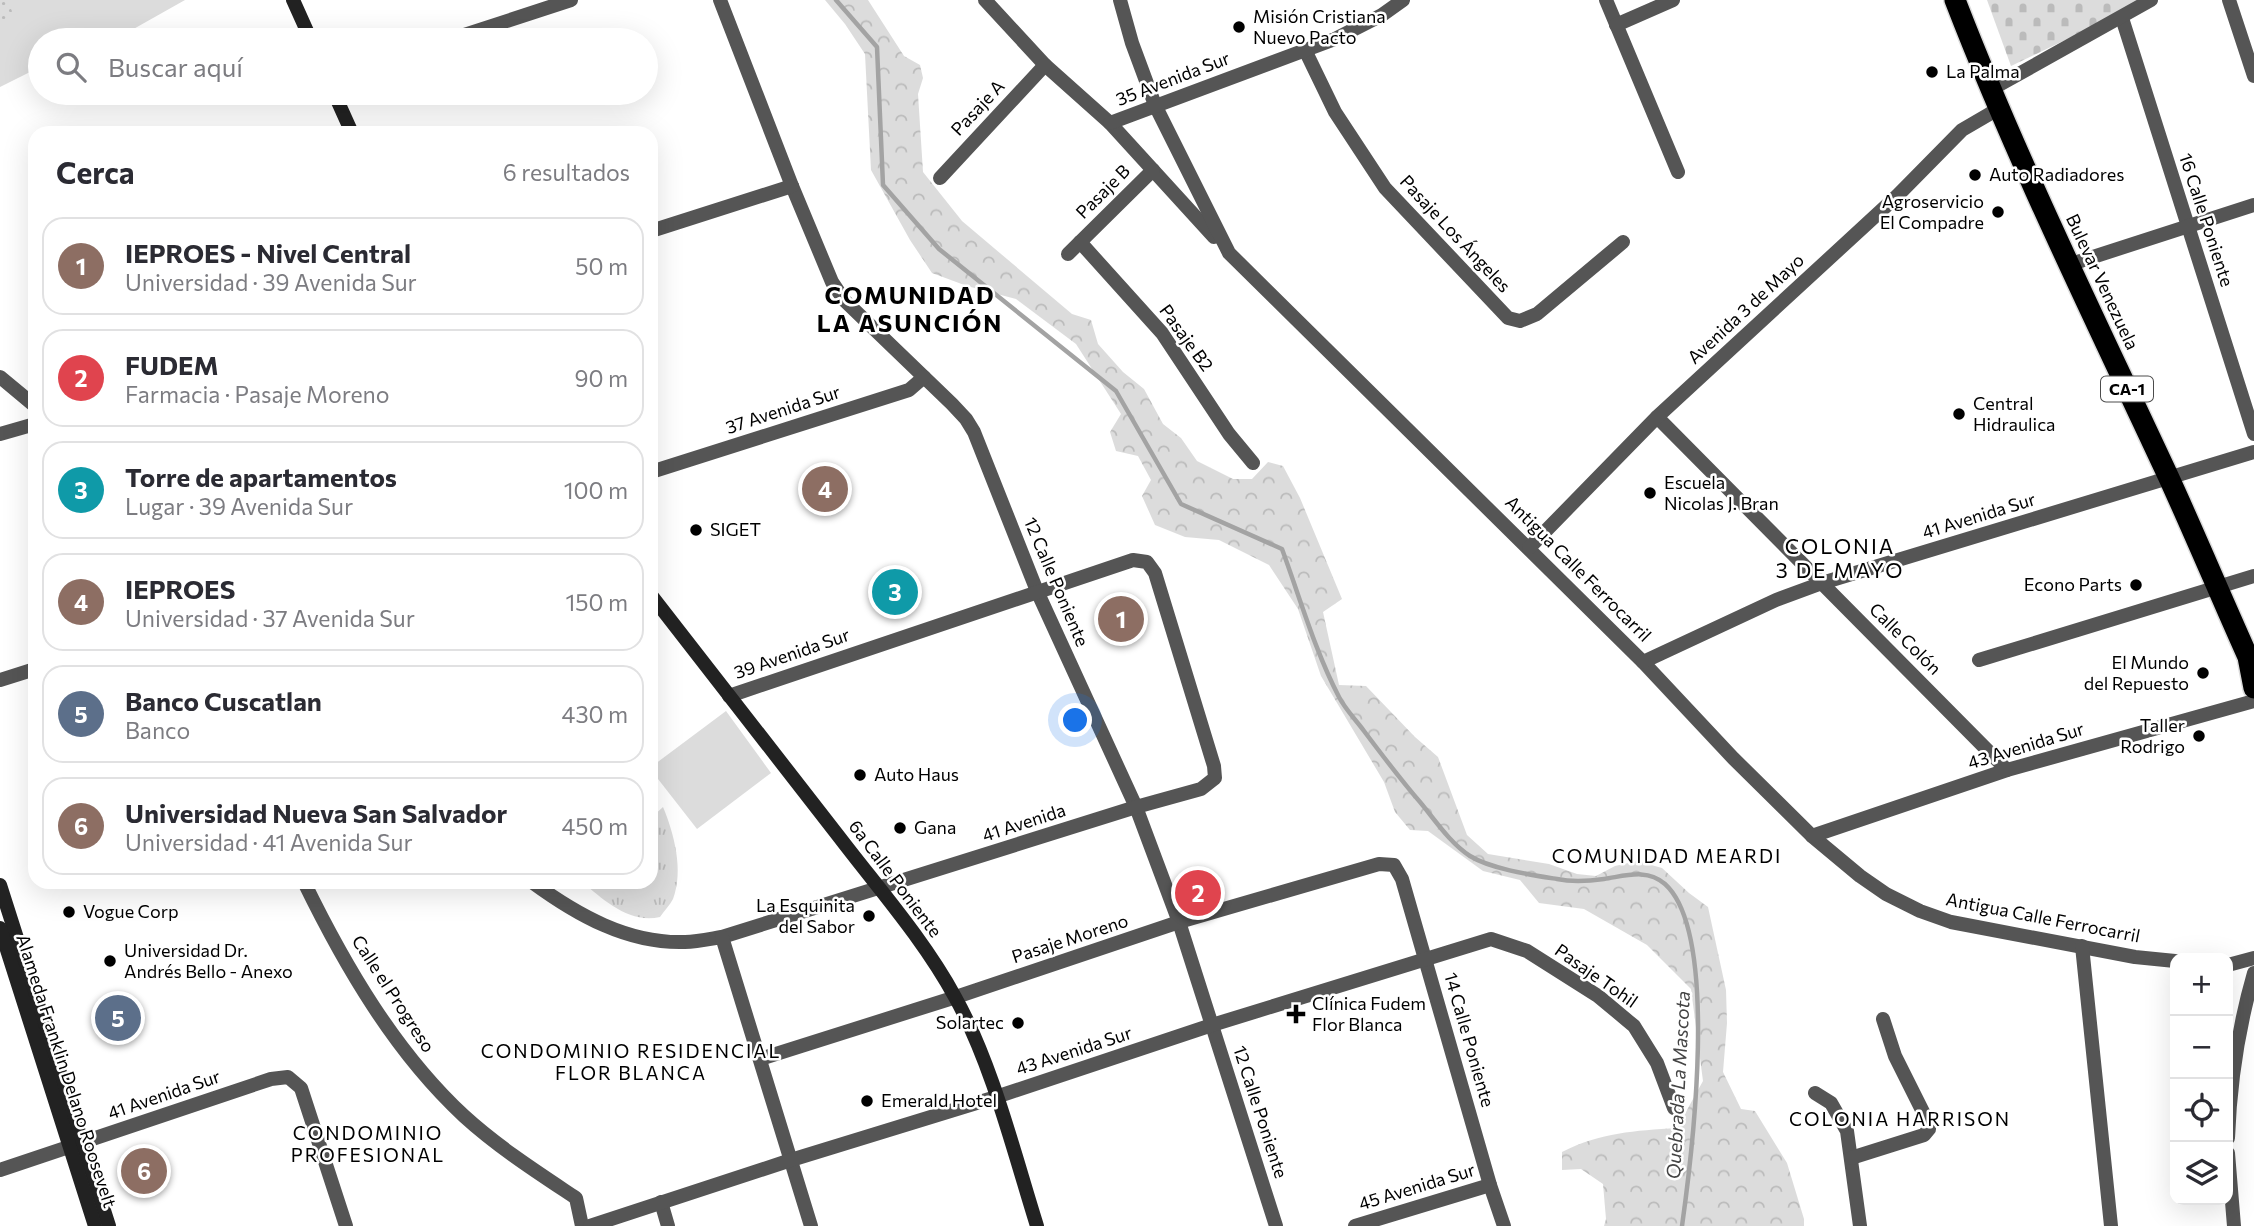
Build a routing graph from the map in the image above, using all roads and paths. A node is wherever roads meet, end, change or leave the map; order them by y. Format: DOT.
graph roads {
  1 [pos="293,0"];
  2 [pos="570,0"];
  3 [pos="720,0"];
  4 [pos="985,0"];
  5 [pos="1120,0"];
  6 [pos="1402,0"];
  7 [pos="1605,0"];
  8 [pos="1673,0"];
  9 [pos="1955,0"];
  10 [pos="2151,0"];
  11 [pos="2230,0"];
  12 [pos="2122,18"];
  13 [pos="1616,25"];
  14 [pos="306,28"];
  15 [pos="485,28"];
  16 [pos="1305,50"];
  17 [pos="1045,65"];
  18 [pos="2254,76"];
  19 [pos="1994,100"];
  20 [pos="339,105"];
  21 [pos="1155,105"];
  22 [pos="1110,124"];
  23 [pos="349,126"];
  24 [pos="1153,170"];
  25 [pos="1678,172"];
  26 [pos="940,178"];
  27 [pos="792,186"];
  28 [pos="2254,205"];
  29 [pos="2187,227"];
  30 [pos="658,229"];
  31 [pos="1080,242"];
  32 [pos="1623,243"];
  33 [pos="1229,253"];
  34 [pos="1068,254"];
  35 [pos="2068,265"];
  36 [pos="0,377"];
  37 [pos="924,377"];
  38 [pos="28,400"];
  39 [pos="1657,417"];
  40 [pos="28,426"];
  41 [pos="0,434"];
  42 [pos="2254,434"];
  43 [pos="2254,452"];
  44 [pos="1253,463"];
  45 [pos="658,470"];
  46 [pos="2169,479"];
  47 [pos="1529,548"];
  48 [pos="2254,576"];
  49 [pos="1822,583"];
  50 [pos="2217,588"];
  51 [pos="1037,591"];
  52 [pos="658,604"];
  53 [pos="1979,660"];
  54 [pos="2251,661"];
  55 [pos="1643,662"];
  56 [pos="28,671"];
  57 [pos="0,680"];
  58 [pos="2254,688"];
  59 [pos="729,696"];
  60 [pos="2254,701"];
  61 [pos="2007,770"];
  62 [pos="1215,778"];
  63 [pos="1136,807"];
  64 [pos="1812,836"];
  65 [pos="1394,865"];
  66 [pos="0,886"];
  67 [pos="308,889"];
  68 [pos="542,889"];
  69 [pos="880,889"];
  70 [pos="1180,922"];
  71 [pos="4,923"];
  72 [pos="722,937"];
  73 [pos="1491,939"];
  74 [pos="2082,946"];
  75 [pos="2254,958"];
  76 [pos="1426,959"];
  77 [pos="2170,960"];
  78 [pos="2233,964"];
  79 [pos="2254,973"];
  80 [pos="956,997"];
  81 [pos="1882,1020"];
  82 [pos="1212,1025"];
  83 [pos="760,1059"];
  84 [pos="2233,1086"];
  85 [pos="1815,1093"];
  86 [pos="996,1097"];
  87 [pos="1674,1108"];
  88 [pos="76,1145"];
  89 [pos="1851,1158"];
  90 [pos="791,1160"];
  91 [pos="0,1170"];
  92 [pos="1490,1185"];
  93 [pos="661,1202"];
  94 [pos="2232,1205"];
  95 [pos="94,1226"];
  96 [pos="109,1226"];
  97 [pos="346,1226"];
  98 [pos="582,1226"];
  99 [pos="590,1226"];
  100 [pos="668,1226"];
  101 [pos="811,1226"];
  102 [pos="1038,1226"];
  103 [pos="1276,1226"];
  104 [pos="1355,1226"];
  105 [pos="1504,1226"];
  106 [pos="1860,1226"];
  107 [pos="2111,1226"];
  108 [pos="2234,1226"];
  1 -- 14 [label="street"];
  2 -- 15 [label="street"];
  3 -- 27 [label="street, 12 Calle Poniente"];
  4 -- 17 [label="street"];
  5 -- 21 [label="street, Antigua Calle Ferrocarril"];
  6 -- 16 [label="street, 35 Avenida Sur"];
  7 -- 13 [label="street"];
  8 -- 13 [label="street"];
  9 -- 19 [label="highway, Bulevar Venezuela / CA-1"];
  10 -- 12 [label="street"];
  11 -- 18 [label="street"];
  12 -- 19 [label="street"];
  12 -- 29 [label="street, 16 Calle Poniente"];
  13 -- 25 [label="street"];
  16 -- 21 [label="street, 35 Avenida Sur"];
  16 -- 32 [label="street, Pasaje Los Ángeles"];
  17 -- 22 [label="street"];
  17 -- 26 [label="street, Pasaje A"];
  19 -- 35 [label="highway, Bulevar Venezuela / CA-1"];
  19 -- 39 [label="street, Avenida 3 de Mayo"];
  20 -- 23 [label="street"];
  21 -- 22 [label="street, 35 Avenida Sur"];
  21 -- 33 [label="street, Antigua Calle Ferrocarril"];
  22 -- 24 [label="street"];
  24 -- 31 [label="street, Pasaje B"];
  24 -- 33 [label="street"];
  27 -- 30 [label="street"];
  27 -- 37 [label="street, 12 Calle Poniente"];
  28 -- 29 [label="street"];
  29 -- 35 [label="street"];
  29 -- 42 [label="street, 16 Calle Poniente"];
  31 -- 34 [label="street"];
  31 -- 44 [label="street, Pasaje B2"];
  33 -- 47 [label="street, Antigua Calle Ferrocarril"];
  35 -- 46 [label="highway, Bulevar Venezuela / CA-1"];
  36 -- 38 [label="street"];
  37 -- 45 [label="street, 37 Avenida Sur"];
  37 -- 51 [label="street, 12 Calle Poniente"];
  39 -- 47 [label="street, Avenida 3 de Mayo"];
  39 -- 49 [label="street, Calle Colón"];
  40 -- 41 [label="street"];
  43 -- 46 [label="street, 41 Avenida Sur"];
  46 -- 49 [label="street, 41 Avenida Sur"];
  46 -- 50 [label="highway, Bulevar Venezuela / CA-1"];
  47 -- 55 [label="street, Antigua Calle Ferrocarril"];
  48 -- 50 [label="street"];
  49 -- 55 [label="street, 41 Avenida Sur"];
  49 -- 61 [label="street, Calle Colón"];
  50 -- 53 [label="street"];
  50 -- 54 [label="highway, Bulevar Venezuela / CA-1"];
  51 -- 59 [label="street, 39 Avenida Sur"];
  51 -- 62 [label="street, 39 Avenida Sur"];
  51 -- 63 [label="street, 12 Calle Poniente"];
  52 -- 59 [label="street, 6a Calle Poniente"];
  54 -- 58 [label="highway, Bulevar Venezuela / CA-1"];
  55 -- 64 [label="street, Antigua Calle Ferrocarril"];
  56 -- 57 [label="street"];
  59 -- 69 [label="street, 6a Calle Poniente"];
  60 -- 61 [label="street, 43 Avenida Sur"];
  61 -- 64 [label="street, 43 Avenida Sur"];
  62 -- 63 [label="street, 41 Avenida"];
  63 -- 69 [label="street, 41 Avenida"];
  63 -- 70 [label="street, 12 Calle Poniente"];
  64 -- 74 [label="street, Antigua Calle Ferrocarril"];
  65 -- 70 [label="street, Pasaje Moreno"];
  65 -- 76 [label="street, 14 Calle Poniente"];
  66 -- 71 [label="street, Alameda Franklin Delano Roosevelt"];
  67 -- 98 [label="street, Calle el Progreso"];
  68 -- 72 [label="street, 41 Avenida"];
  69 -- 72 [label="street, 41 Avenida"];
  69 -- 80 [label="street, 6a Calle Poniente"];
  70 -- 80 [label="street, Pasaje Moreno"];
  70 -- 82 [label="street, 12 Calle Poniente"];
  71 -- 88 [label="street, Alameda Franklin Delano Roosevelt"];
  72 -- 83 [label="street"];
  73 -- 76 [label="street, 43 Avenida Sur"];
  73 -- 87 [label="street, Pasaje Tohil"];
  74 -- 77 [label="street, Antigua Calle Ferrocarril"];
  74 -- 107 [label="street"];
  75 -- 78 [label="street"];
  76 -- 82 [label="street, 43 Avenida Sur"];
  76 -- 92 [label="street, 14 Calle Poniente"];
  79 -- 84 [label="street"];
  80 -- 83 [label="street, Pasaje Moreno"];
  80 -- 86 [label="street, 6a Calle Poniente"];
  81 -- 89 [label="street"];
  82 -- 86 [label="street, 43 Avenida Sur"];
  82 -- 103 [label="street, 12 Calle Poniente"];
  83 -- 90 [label="street"];
  85 -- 89 [label="street"];
  86 -- 90 [label="street, 43 Avenida Sur"];
  86 -- 102 [label="street, 6a Calle Poniente"];
  88 -- 91 [label="street, 41 Avenida Sur"];
  88 -- 95 [label="street, Alameda Franklin Delano Roosevelt"];
  88 -- 96 [label="street, Alameda Franklin Delano Roosevelt"];
  88 -- 97 [label="street, 41 Avenida Sur"];
  89 -- 106 [label="street"];
  90 -- 93 [label="street, 43 Avenida Sur"];
  90 -- 101 [label="street"];
  92 -- 104 [label="street, 45 Avenida Sur"];
  92 -- 105 [label="street, 14 Calle Poniente"];
  93 -- 99 [label="street, 43 Avenida Sur"];
  93 -- 100 [label="street"];
  94 -- 108 [label="street"];
}
